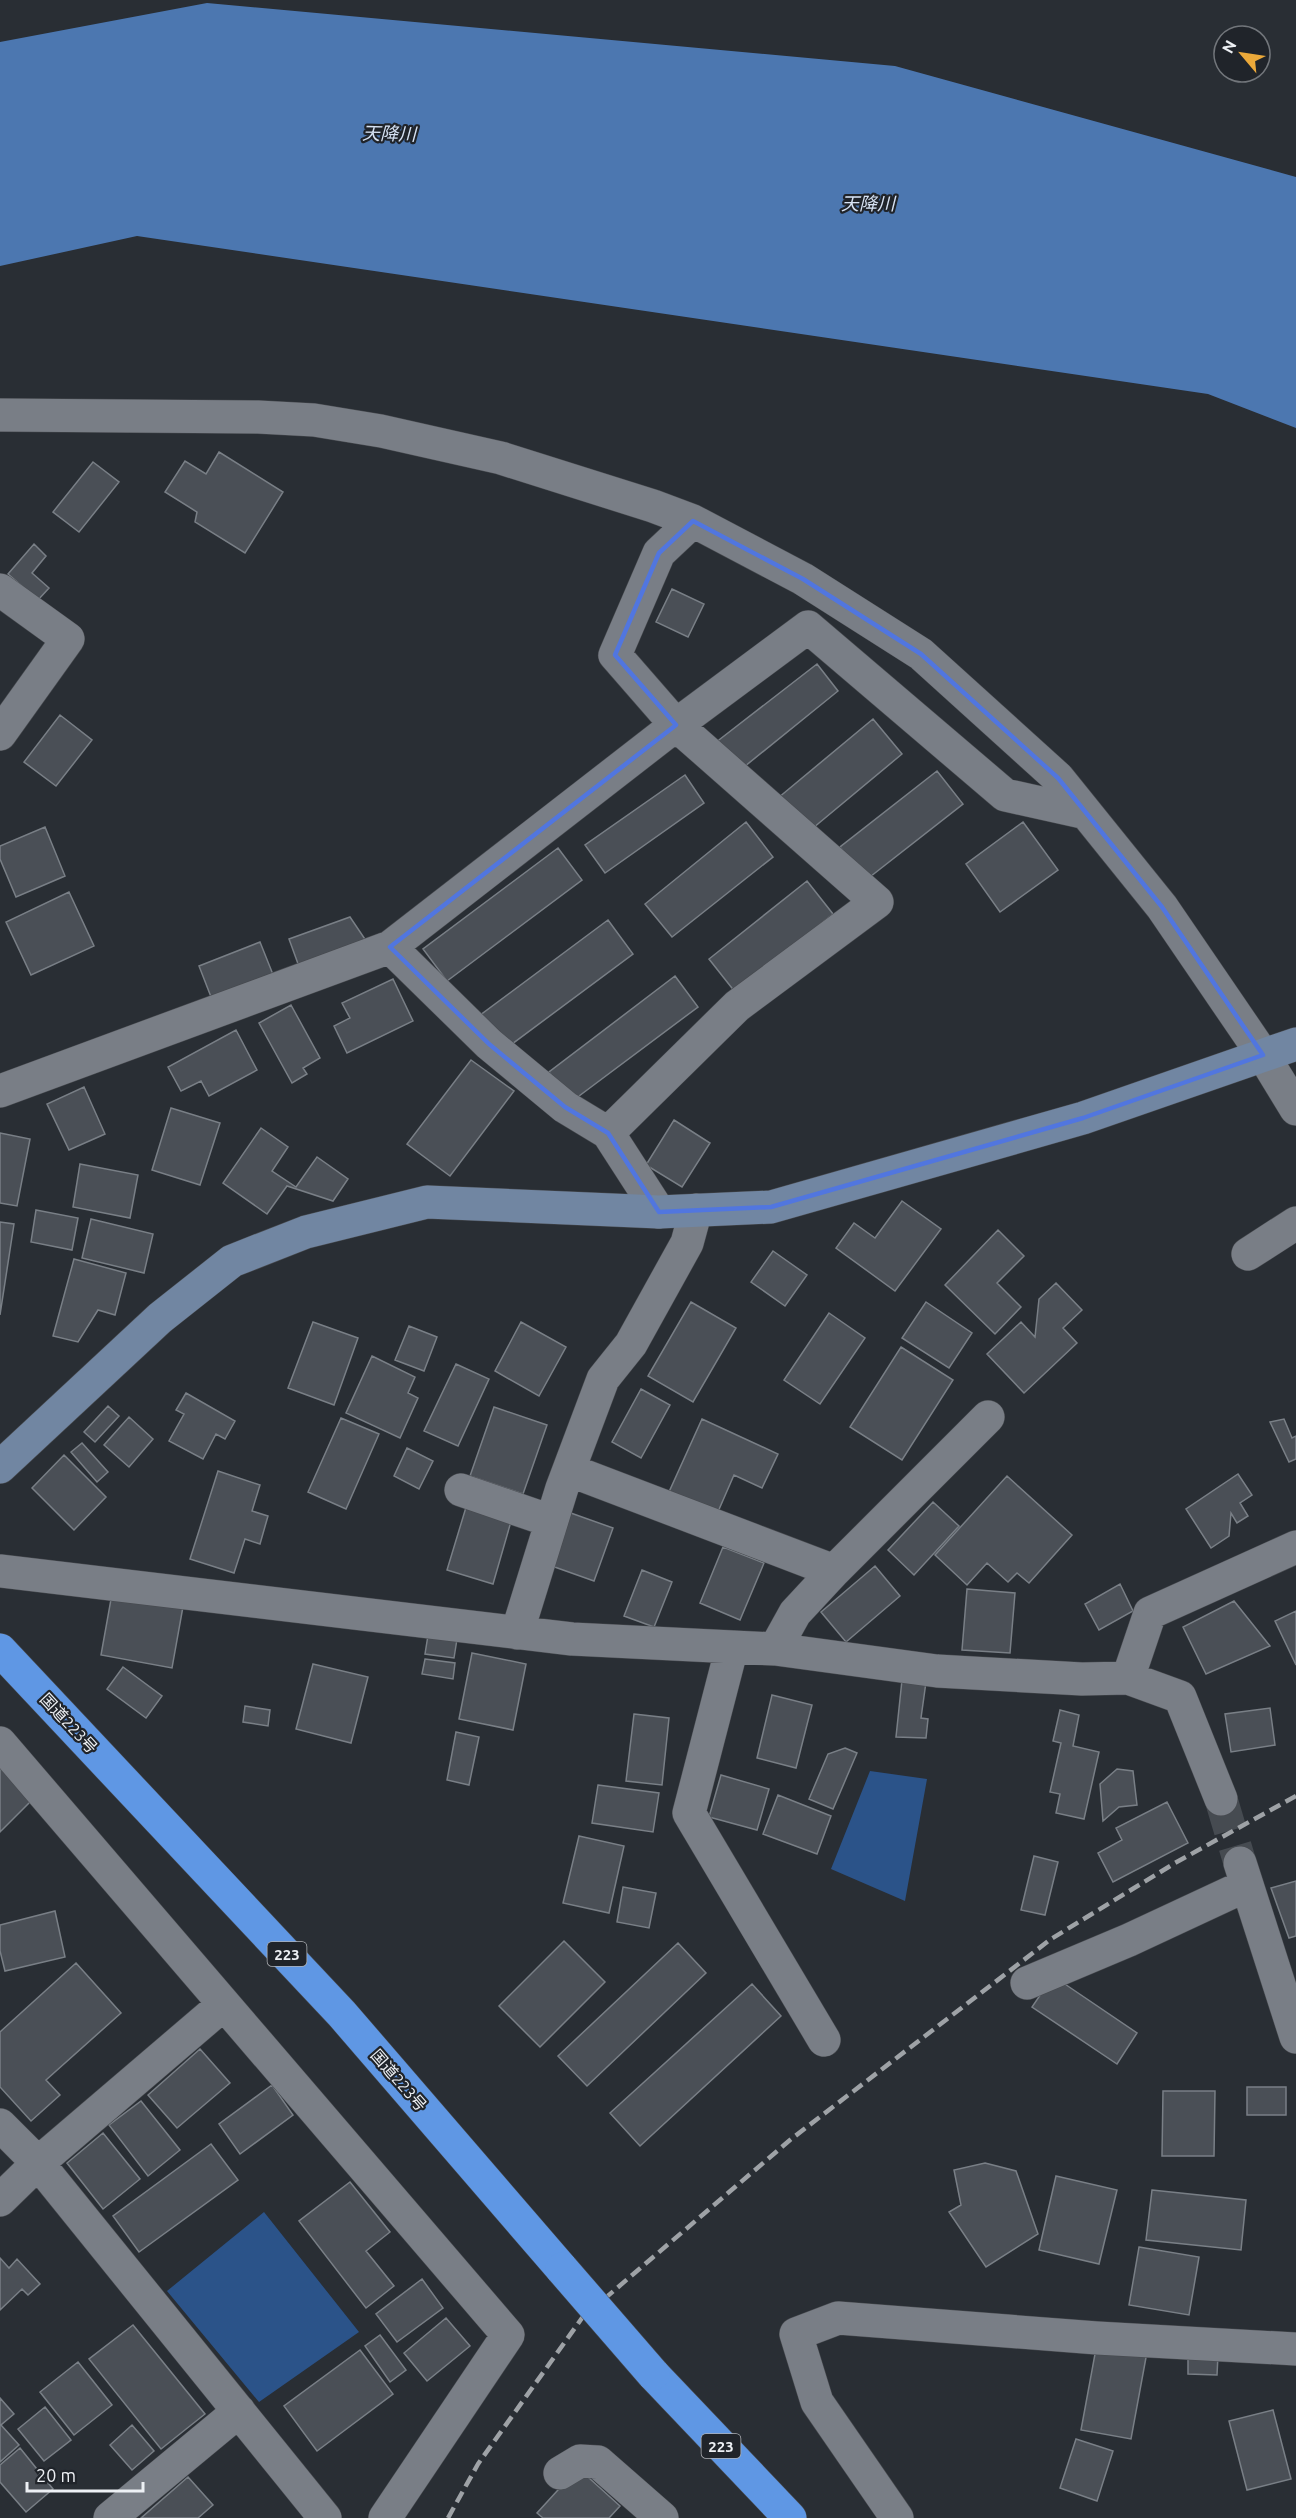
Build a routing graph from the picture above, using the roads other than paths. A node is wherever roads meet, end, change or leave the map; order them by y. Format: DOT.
graph roads {
  1 [pos="0,416"];
  2 [pos="693,521"];
  3 [pos="0,590"];
  4 [pos="676,725"];
  5 [pos="0,734"];
  6 [pos="1086,813"];
  7 [pos="390,947"];
  8 [pos="1296,1044"];
  9 [pos="1263,1055"];
  10 [pos="0,1091"];
  11 [pos="1296,1109"];
  12 [pos="608,1133"];
  13 [pos="696,1210"];
  14 [pos="659,1212"];
  15 [pos="1296,1223"];
  16 [pos="1248,1254"];
  17 [pos="988,1417"];
  18 [pos="0,1467"];
  19 [pos="569,1470"];
  20 [pos="461,1490"];
  21 [pos="551,1521"];
  22 [pos="1296,1547"];
  23 [pos="0,1571"];
  24 [pos="834,1572"];
  25 [pos="517,1633"];
  26 [pos="732,1647"];
  27 [pos="775,1649"];
  28 [pos="0,1650"];
  29 [pos="1128,1678"];
  30 [pos="0,1743"];
  31 [pos="1221,1800"];
  32 [pos="1027,1983"];
  33 [pos="224,2004"];
  34 [pos="1296,2037"];
  35 [pos="825,2040"];
  36 [pos="0,2125"];
  37 [pos="38,2163"];
  38 [pos="0,2200"];
  39 [pos="1296,2349"];
  40 [pos="239,2411"];
  41 [pos="560,2473"];
  42 [pos="110,2518"];
  43 [pos="326,2518"];
  44 [pos="385,2518"];
  45 [pos="662,2518"];
  46 [pos="790,2518"];
  47 [pos="897,2518"];
  1 -- 2 [label="street"];
  2 -- 4 [label="street"];
  2 -- 6 [label="street"];
  3 -- 5 [label="street"];
  4 -- 6 [label="street"];
  4 -- 7 [label="street"];
  4 -- 12 [label="street"];
  6 -- 9 [label="street"];
  7 -- 10 [label="street"];
  7 -- 12 [label="street"];
  8 -- 9 [label="street"];
  9 -- 11 [label="street"];
  9 -- 13 [label="street"];
  12 -- 14 [label="street"];
  13 -- 14 [label="street"];
  13 -- 19 [label="street"];
  14 -- 18 [label="street"];
  15 -- 16 [label="street"];
  17 -- 24 [label="street"];
  19 -- 21 [label="street"];
  19 -- 24 [label="street"];
  20 -- 21 [label="street"];
  21 -- 25 [label="street"];
  22 -- 29 [label="street"];
  23 -- 25 [label="street"];
  24 -- 27 [label="street"];
  25 -- 26 [label="street"];
  26 -- 27 [label="street"];
  26 -- 35 [label="street"];
  27 -- 29 [label="street"];
  28 -- 46 [label="highway, 国道223号 / 223, bridge"];
  29 -- 31 [label="street"];
  30 -- 33 [label="street"];
  32 -- 34 [label="street"];
  33 -- 37 [label="street"];
  33 -- 44 [label="street"];
  36 -- 37 [label="street"];
  37 -- 38 [label="street"];
  37 -- 40 [label="street"];
  39 -- 47 [label="street"];
  40 -- 42 [label="street"];
  40 -- 43 [label="street"];
  41 -- 45 [label="street"];
}
